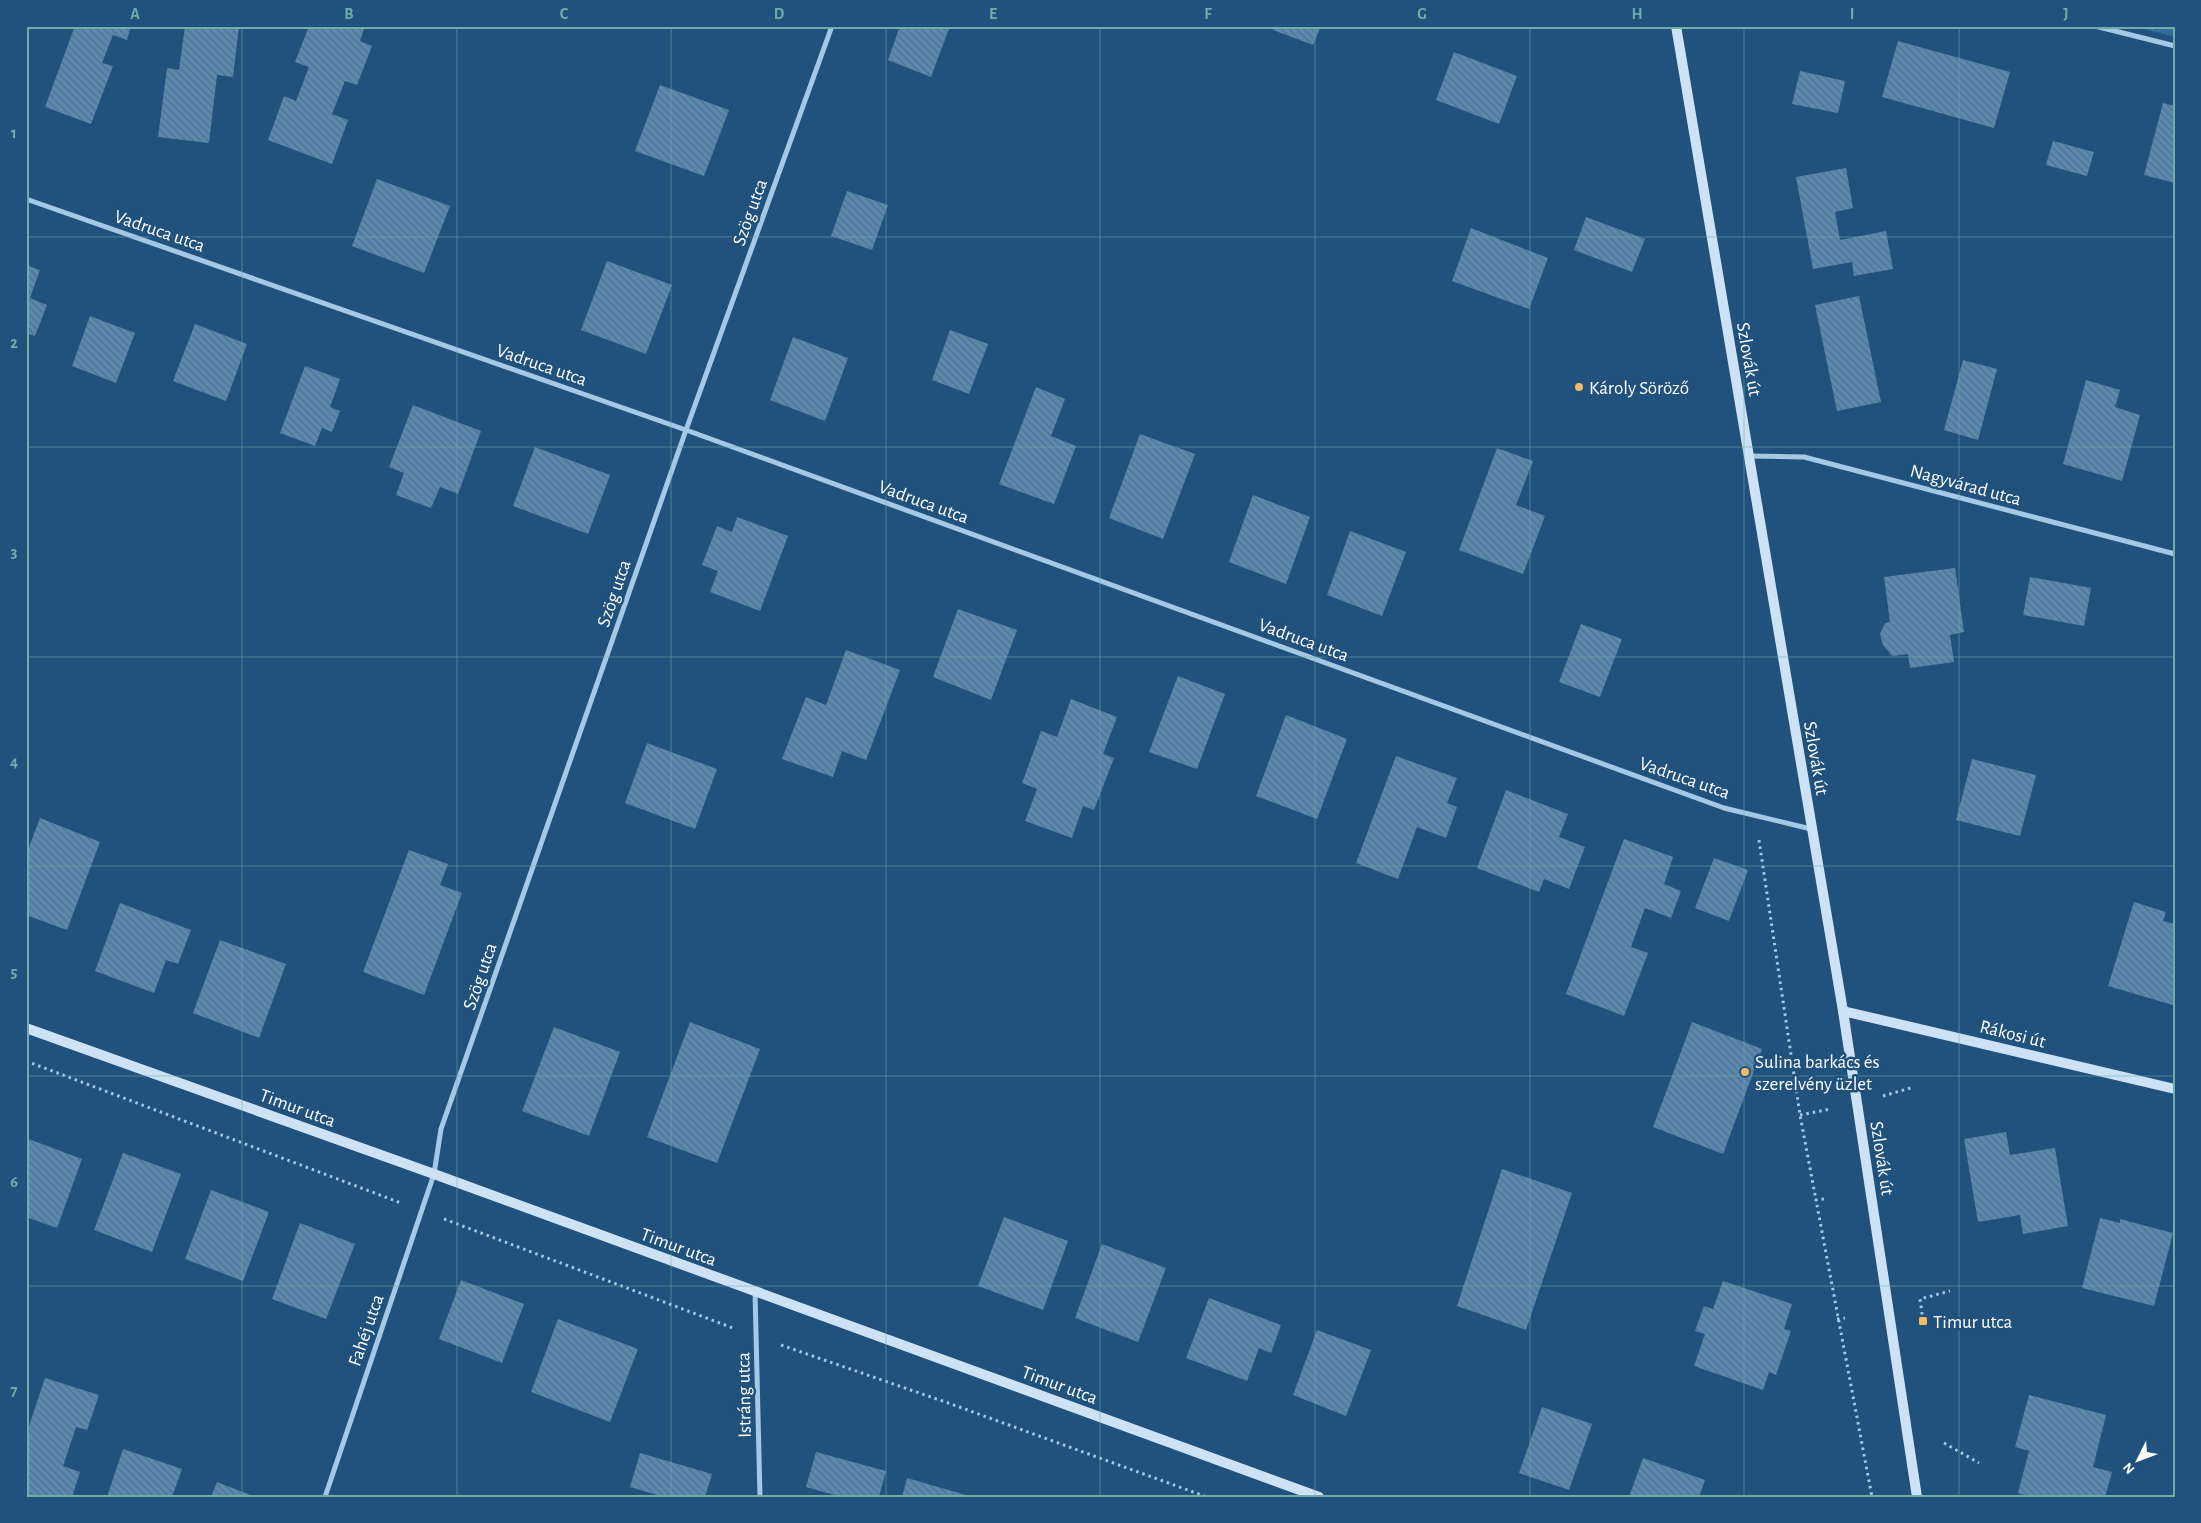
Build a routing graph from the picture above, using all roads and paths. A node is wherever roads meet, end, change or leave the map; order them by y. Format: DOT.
graph roads {
  1 [pos="832,26"];
  2 [pos="1676,26"];
  3 [pos="2095,26"];
  4 [pos="2175,46"];
  5 [pos="26,199"];
  6 [pos="686,430"];
  7 [pos="1748,456"];
  8 [pos="2175,554"];
  9 [pos="1756,815"];
  10 [pos="1811,829"];
  11 [pos="1842,1011"];
  12 [pos="26,1028"];
  13 [pos="26,1062"];
  14 [pos="2175,1089"];
  15 [pos="434,1174"];
  16 [pos="1824,1199"];
  17 [pos="1816,1200"];
  18 [pos="422,1211"];
  19 [pos="1950,1291"];
  20 [pos="755,1292"];
  21 [pos="1845,1318"];
  22 [pos="1837,1319"];
  23 [pos="1924,1321"];
  24 [pos="757,1336"];
  25 [pos="1944,1444"];
  26 [pos="1979,1463"];
  27 [pos="325,1497"];
  28 [pos="760,1497"];
  29 [pos="1207,1497"];
  30 [pos="1319,1497"];
  31 [pos="1872,1497"];
  32 [pos="1917,1497"];
  1 -- 6 [label="street, Szög utca"];
  2 -- 7 [label="main road, Szlovák út"];
  3 -- 4 [label="street"];
  5 -- 6 [label="street, Vadruca utca"];
  6 -- 9 [label="street, Vadruca utca"];
  6 -- 15 [label="street, Szög utca"];
  7 -- 8 [label="street, Nagyvárad utca"];
  7 -- 10 [label="main road, Szlovák út"];
  9 -- 10 [label="street, Vadruca utca"];
  9 -- 17 [label="path"];
  10 -- 11 [label="main road, Szlovák út"];
  11 -- 14 [label="main road, Rákosi út"];
  11 -- 32 [label="main road, Szlovák út"];
  12 -- 15 [label="main road, Timur utca"];
  13 -- 18 [label="path"];
  15 -- 18 [label="street, Fahéj utca"];
  15 -- 20 [label="main road, Timur utca"];
  16 -- 17 [label="path"];
  17 -- 22 [label="path"];
  18 -- 24 [label="path"];
  18 -- 27 [label="street, Fahéj utca"];
  19 -- 23 [label="path"];
  20 -- 24 [label="street, Istráng utca"];
  20 -- 30 [label="main road, Timur utca"];
  21 -- 22 [label="path"];
  22 -- 31 [label="path"];
  24 -- 28 [label="street, Istráng utca"];
  24 -- 29 [label="path"];
  25 -- 26 [label="path"];
}
